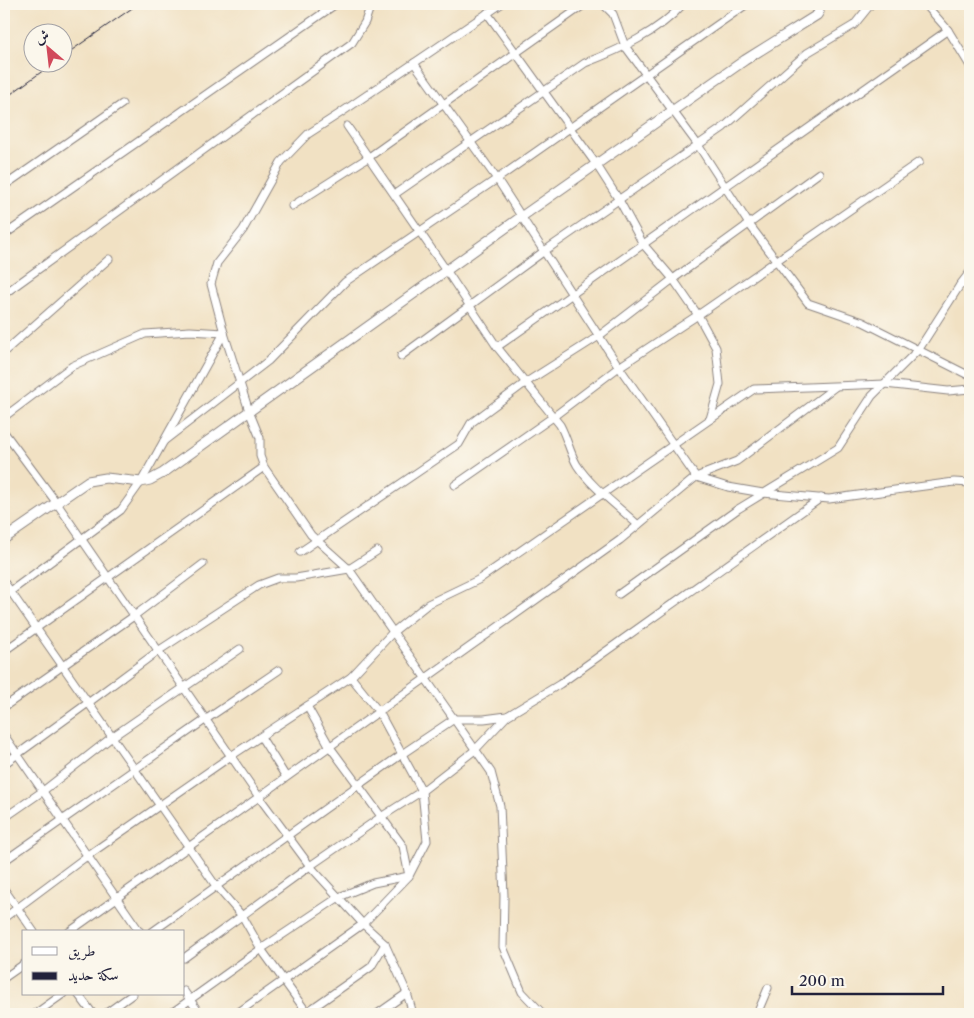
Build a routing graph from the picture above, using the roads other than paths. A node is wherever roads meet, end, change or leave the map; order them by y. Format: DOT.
graph roads {
  1 [pos="336,4"];
  2 [pos="371,4"];
  3 [pos="500,4"];
  4 [pos="585,4"];
  5 [pos="603,4"];
  6 [pos="683,4"];
  7 [pos="747,4"];
  8 [pos="817,4"];
  9 [pos="870,4"];
  10 [pos="925,4"];
  11 [pos="487,13"];
  12 [pos="948,30"];
  13 [pos="625,46"];
  14 [pos="516,53"];
  15 [pos="414,63"];
  16 [pos="970,66"];
  17 [pos="646,74"];
  18 [pos="544,91"];
  19 [pos="122,104"];
  20 [pos="444,104"];
  21 [pos="672,111"];
  22 [pos="347,126"];
  23 [pos="570,128"];
  24 [pos="470,141"];
  25 [pos="698,145"];
  26 [pos="369,157"];
  27 [pos="919,162"];
  28 [pos="596,164"];
  29 [pos="819,173"];
  30 [pos="497,178"];
  31 [pos="4,186"];
  32 [pos="724,186"];
  33 [pos="395,194"];
  34 [pos="619,200"];
  35 [pos="292,206"];
  36 [pos="521,216"];
  37 [pos="748,224"];
  38 [pos="420,231"];
  39 [pos="4,235"];
  40 [pos="643,244"];
  41 [pos="544,252"];
  42 [pos="109,260"];
  43 [pos="776,260"];
  44 [pos="446,270"];
  45 [pos="970,272"];
  46 [pos="673,279"];
  47 [pos="970,284"];
  48 [pos="960,285"];
  49 [pos="4,294"];
  50 [pos="571,294"];
  51 [pos="470,305"];
  52 [pos="698,315"];
  53 [pos="224,333"];
  54 [pos="599,336"];
  55 [pos="497,347"];
  56 [pos="920,349"];
  57 [pos="4,352"];
  58 [pos="401,356"];
  59 [pos="619,367"];
  60 [pos="970,376"];
  61 [pos="525,383"];
  62 [pos="241,384"];
  63 [pos="885,384"];
  64 [pos="836,386"];
  65 [pos="970,389"];
  66 [pos="249,411"];
  67 [pos="4,417"];
  68 [pos="553,417"];
  69 [pos="710,420"];
  70 [pos="4,432"];
  71 [pos="164,441"];
  72 [pos="673,444"];
  73 [pos="264,467"];
  74 [pos="696,477"];
  75 [pos="141,482"];
  76 [pos="970,483"];
  77 [pos="455,485"];
  78 [pos="603,493"];
  79 [pos="763,493"];
  80 [pos="822,498"];
  81 [pos="56,502"];
  82 [pos="638,525"];
  83 [pos="4,539"];
  84 [pos="81,539"];
  85 [pos="318,541"];
  86 [pos="377,551"];
  87 [pos="300,552"];
  88 [pos="203,564"];
  89 [pos="350,569"];
  90 [pos="108,578"];
  91 [pos="4,582"];
  92 [pos="7,593"];
  93 [pos="619,594"];
  94 [pos="134,616"];
  95 [pos="36,628"];
  96 [pos="393,632"];
  97 [pos="240,649"];
  98 [pos="158,650"];
  99 [pos="4,651"];
  100 [pos="62,666"];
  101 [pos="279,670"];
  102 [pos="351,677"];
  103 [pos="426,679"];
  104 [pos="184,688"];
  105 [pos="88,703"];
  106 [pos="307,706"];
  107 [pos="4,707"];
  108 [pos="379,712"];
  109 [pos="507,716"];
  110 [pos="454,719"];
  111 [pos="206,720"];
  112 [pos="4,735"];
  113 [pos="112,737"];
  114 [pos="261,737"];
  115 [pos="330,747"];
  116 [pos="476,750"];
  117 [pos="17,754"];
  118 [pos="402,754"];
  119 [pos="231,756"];
  120 [pos="4,764"];
  121 [pos="135,770"];
  122 [pos="286,778"];
  123 [pos="358,785"];
  124 [pos="42,791"];
  125 [pos="422,791"];
  126 [pos="259,797"];
  127 [pos="160,805"];
  128 [pos="381,817"];
  129 [pos="4,818"];
  130 [pos="63,820"];
  131 [pos="287,835"];
  132 [pos="189,847"];
  133 [pos="87,856"];
  134 [pos="4,861"];
  135 [pos="310,866"];
  136 [pos="409,876"];
  137 [pos="216,886"];
  138 [pos="4,889"];
  139 [pos="339,897"];
  140 [pos="116,898"];
  141 [pos="18,909"];
  142 [pos="243,917"];
  143 [pos="4,918"];
  144 [pos="363,924"];
  145 [pos="33,930"];
  146 [pos="72,930"];
  147 [pos="139,930"];
  148 [pos="155,930"];
  149 [pos="385,944"];
  150 [pos="261,949"];
  151 [pos="185,957"];
  152 [pos="22,965"];
  153 [pos="4,978"];
  154 [pos="283,981"];
  155 [pos="768,988"];
  156 [pos="185,993"];
  157 [pos="407,993"];
  158 [pos="61,996"];
  159 [pos="80,996"];
  160 [pos="130,996"];
  161 [pos="189,1000"];
  162 [pos="35,1014"];
  163 [pos="93,1014"];
  164 [pos="105,1014"];
  165 [pos="170,1014"];
  166 [pos="200,1014"];
  167 [pos="236,1014"];
  168 [pos="306,1014"];
  169 [pos="377,1014"];
  170 [pos="413,1014"];
  171 [pos="542,1014"];
  172 [pos="757,1014"];
  1 -- 39 [label="street"];
  2 -- 49 [label="street"];
  3 -- 11 [label="street"];
  4 -- 14 [label="street"];
  5 -- 13 [label="street"];
  6 -- 13 [label="street"];
  7 -- 17 [label="street"];
  8 -- 21 [label="main road"];
  9 -- 25 [label="street"];
  10 -- 12 [label="street"];
  11 -- 14 [label="street"];
  11 -- 15 [label="street"];
  12 -- 16 [label="street"];
  12 -- 32 [label="street"];
  13 -- 17 [label="street"];
  13 -- 18 [label="street"];
  14 -- 18 [label="street"];
  14 -- 20 [label="street"];
  15 -- 20 [label="street"];
  15 -- 53 [label="street"];
  17 -- 21 [label="street"];
  17 -- 23 [label="street"];
  18 -- 23 [label="street"];
  18 -- 24 [label="street"];
  19 -- 31 [label="street"];
  20 -- 24 [label="street"];
  20 -- 26 [label="street"];
  21 -- 25 [label="street"];
  21 -- 28 [label="main road"];
  22 -- 26 [label="street"];
  23 -- 28 [label="street"];
  23 -- 30 [label="street"];
  24 -- 30 [label="street"];
  24 -- 33 [label="street"];
  25 -- 32 [label="street"];
  25 -- 34 [label="street"];
  26 -- 33 [label="street"];
  26 -- 35 [label="street"];
  27 -- 43 [label="street"];
  28 -- 34 [label="street"];
  28 -- 36 [label="main road"];
  29 -- 37 [label="street"];
  30 -- 36 [label="street"];
  30 -- 38 [label="street"];
  32 -- 37 [label="street"];
  32 -- 40 [label="street"];
  33 -- 38 [label="street"];
  34 -- 40 [label="street"];
  34 -- 41 [label="street"];
  36 -- 41 [label="street"];
  36 -- 44 [label="main road"];
  37 -- 43 [label="street"];
  37 -- 46 [label="street"];
  38 -- 44 [label="street"];
  38 -- 62 [label="street"];
  40 -- 46 [label="street"];
  40 -- 50 [label="street"];
  41 -- 50 [label="street"];
  41 -- 51 [label="street"];
  42 -- 57 [label="street"];
  43 -- 52 [label="street"];
  43 -- 56 [label="street"];
  44 -- 51 [label="street"];
  44 -- 66 [label="main road"];
  45 -- 48 [label="street"];
  46 -- 52 [label="street"];
  46 -- 54 [label="street"];
  47 -- 48 [label="street"];
  48 -- 56 [label="street"];
  50 -- 54 [label="street"];
  50 -- 55 [label="street"];
  51 -- 55 [label="street"];
  51 -- 58 [label="street"];
  52 -- 59 [label="street"];
  52 -- 69 [label="street"];
  53 -- 62 [label="street"];
  53 -- 67 [label="street"];
  53 -- 71 [label="street"];
  54 -- 59 [label="street"];
  54 -- 61 [label="street"];
  55 -- 61 [label="street"];
  56 -- 60 [label="street"];
  56 -- 63 [label="street"];
  59 -- 68 [label="street"];
  59 -- 72 [label="street"];
  61 -- 68 [label="street"];
  61 -- 85 [label="street"];
  62 -- 66 [label="street"];
  62 -- 71 [label="street"];
  63 -- 64 [label="street"];
  63 -- 65 [label="street"];
  63 -- 79 [label="street"];
  64 -- 69 [label="street"];
  64 -- 74 [label="street"];
  66 -- 73 [label="street"];
  66 -- 75 [label="main road"];
  68 -- 77 [label="street"];
  68 -- 78 [label="street"];
  69 -- 72 [label="street"];
  70 -- 81 [label="street"];
  71 -- 75 [label="street"];
  72 -- 74 [label="street"];
  72 -- 78 [label="street"];
  73 -- 85 [label="street"];
  73 -- 90 [label="street"];
  74 -- 79 [label="street"];
  74 -- 82 [label="street"];
  75 -- 81 [label="main road"];
  75 -- 84 [label="street"];
  76 -- 80 [label="street"];
  78 -- 82 [label="street"];
  78 -- 96 [label="street"];
  79 -- 80 [label="street"];
  79 -- 93 [label="street"];
  80 -- 109 [label="street"];
  81 -- 83 [label="main road"];
  81 -- 84 [label="street"];
  82 -- 103 [label="street"];
  84 -- 90 [label="street"];
  84 -- 92 [label="street"];
  85 -- 87 [label="street"];
  85 -- 89 [label="street"];
  86 -- 89 [label="street"];
  88 -- 94 [label="street"];
  89 -- 96 [label="street"];
  89 -- 98 [label="street"];
  90 -- 94 [label="street"];
  90 -- 95 [label="street"];
  91 -- 92 [label="street"];
  92 -- 95 [label="street"];
  94 -- 98 [label="street"];
  94 -- 100 [label="street"];
  95 -- 99 [label="street"];
  95 -- 100 [label="street"];
  96 -- 102 [label="street"];
  96 -- 103 [label="street"];
  97 -- 104 [label="street"];
  98 -- 104 [label="street"];
  98 -- 105 [label="street"];
  100 -- 105 [label="street"];
  100 -- 107 [label="street"];
  101 -- 111 [label="street"];
  102 -- 106 [label="street"];
  102 -- 108 [label="street"];
  103 -- 108 [label="street"];
  103 -- 110 [label="street"];
  104 -- 111 [label="street"];
  104 -- 113 [label="street"];
  105 -- 113 [label="street"];
  105 -- 117 [label="street"];
  106 -- 114 [label="street"];
  106 -- 115 [label="street"];
  108 -- 115 [label="street"];
  108 -- 118 [label="street"];
  109 -- 110 [label="street"];
  109 -- 116 [label="street"];
  110 -- 116 [label="street"];
  110 -- 118 [label="street"];
  111 -- 119 [label="street"];
  111 -- 121 [label="street"];
  112 -- 117 [label="street"];
  113 -- 121 [label="street"];
  113 -- 124 [label="street"];
  114 -- 119 [label="street"];
  114 -- 122 [label="street"];
  115 -- 122 [label="street"];
  115 -- 123 [label="street"];
  116 -- 125 [label="street"];
  116 -- 171 [label="street"];
  117 -- 120 [label="street"];
  117 -- 124 [label="street"];
  118 -- 123 [label="street"];
  118 -- 125 [label="street"];
  119 -- 126 [label="street"];
  119 -- 127 [label="street"];
  121 -- 127 [label="street"];
  121 -- 130 [label="street"];
  122 -- 126 [label="street"];
  123 -- 128 [label="street"];
  123 -- 131 [label="street"];
  124 -- 129 [label="street"];
  124 -- 130 [label="street"];
  125 -- 128 [label="street"];
  125 -- 136 [label="street"];
  126 -- 131 [label="street"];
  126 -- 132 [label="street"];
  127 -- 132 [label="street"];
  127 -- 133 [label="street"];
  128 -- 135 [label="street"];
  128 -- 136 [label="street"];
  130 -- 133 [label="street"];
  130 -- 134 [label="street"];
  131 -- 135 [label="street"];
  131 -- 137 [label="street"];
  132 -- 137 [label="street"];
  132 -- 140 [label="street"];
  133 -- 140 [label="street"];
  133 -- 141 [label="street"];
  135 -- 139 [label="street"];
  135 -- 142 [label="street"];
  136 -- 139 [label="street"];
  136 -- 144 [label="street"];
  137 -- 142 [label="street"];
  137 -- 148 [label="street"];
  138 -- 141 [label="street"];
  139 -- 144 [label="street"];
  139 -- 150 [label="street"];
  140 -- 146 [label="street"];
  140 -- 147 [label="street"];
  141 -- 143 [label="street"];
  141 -- 145 [label="street"];
  142 -- 150 [label="street"];
  142 -- 151 [label="street"];
  144 -- 149 [label="street"];
  144 -- 154 [label="street"];
  149 -- 157 [label="street"];
  149 -- 168 [label="street"];
  150 -- 154 [label="street"];
  150 -- 161 [label="street"];
  152 -- 153 [label="street"];
  154 -- 167 [label="street"];
  154 -- 168 [label="street"];
  155 -- 172 [label="street"];
  156 -- 161 [label="street"];
  157 -- 169 [label="street"];
  157 -- 170 [label="street"];
  158 -- 162 [label="street"];
  159 -- 163 [label="street"];
  160 -- 164 [label="street"];
  161 -- 165 [label="street"];
  161 -- 166 [label="street"];
}
